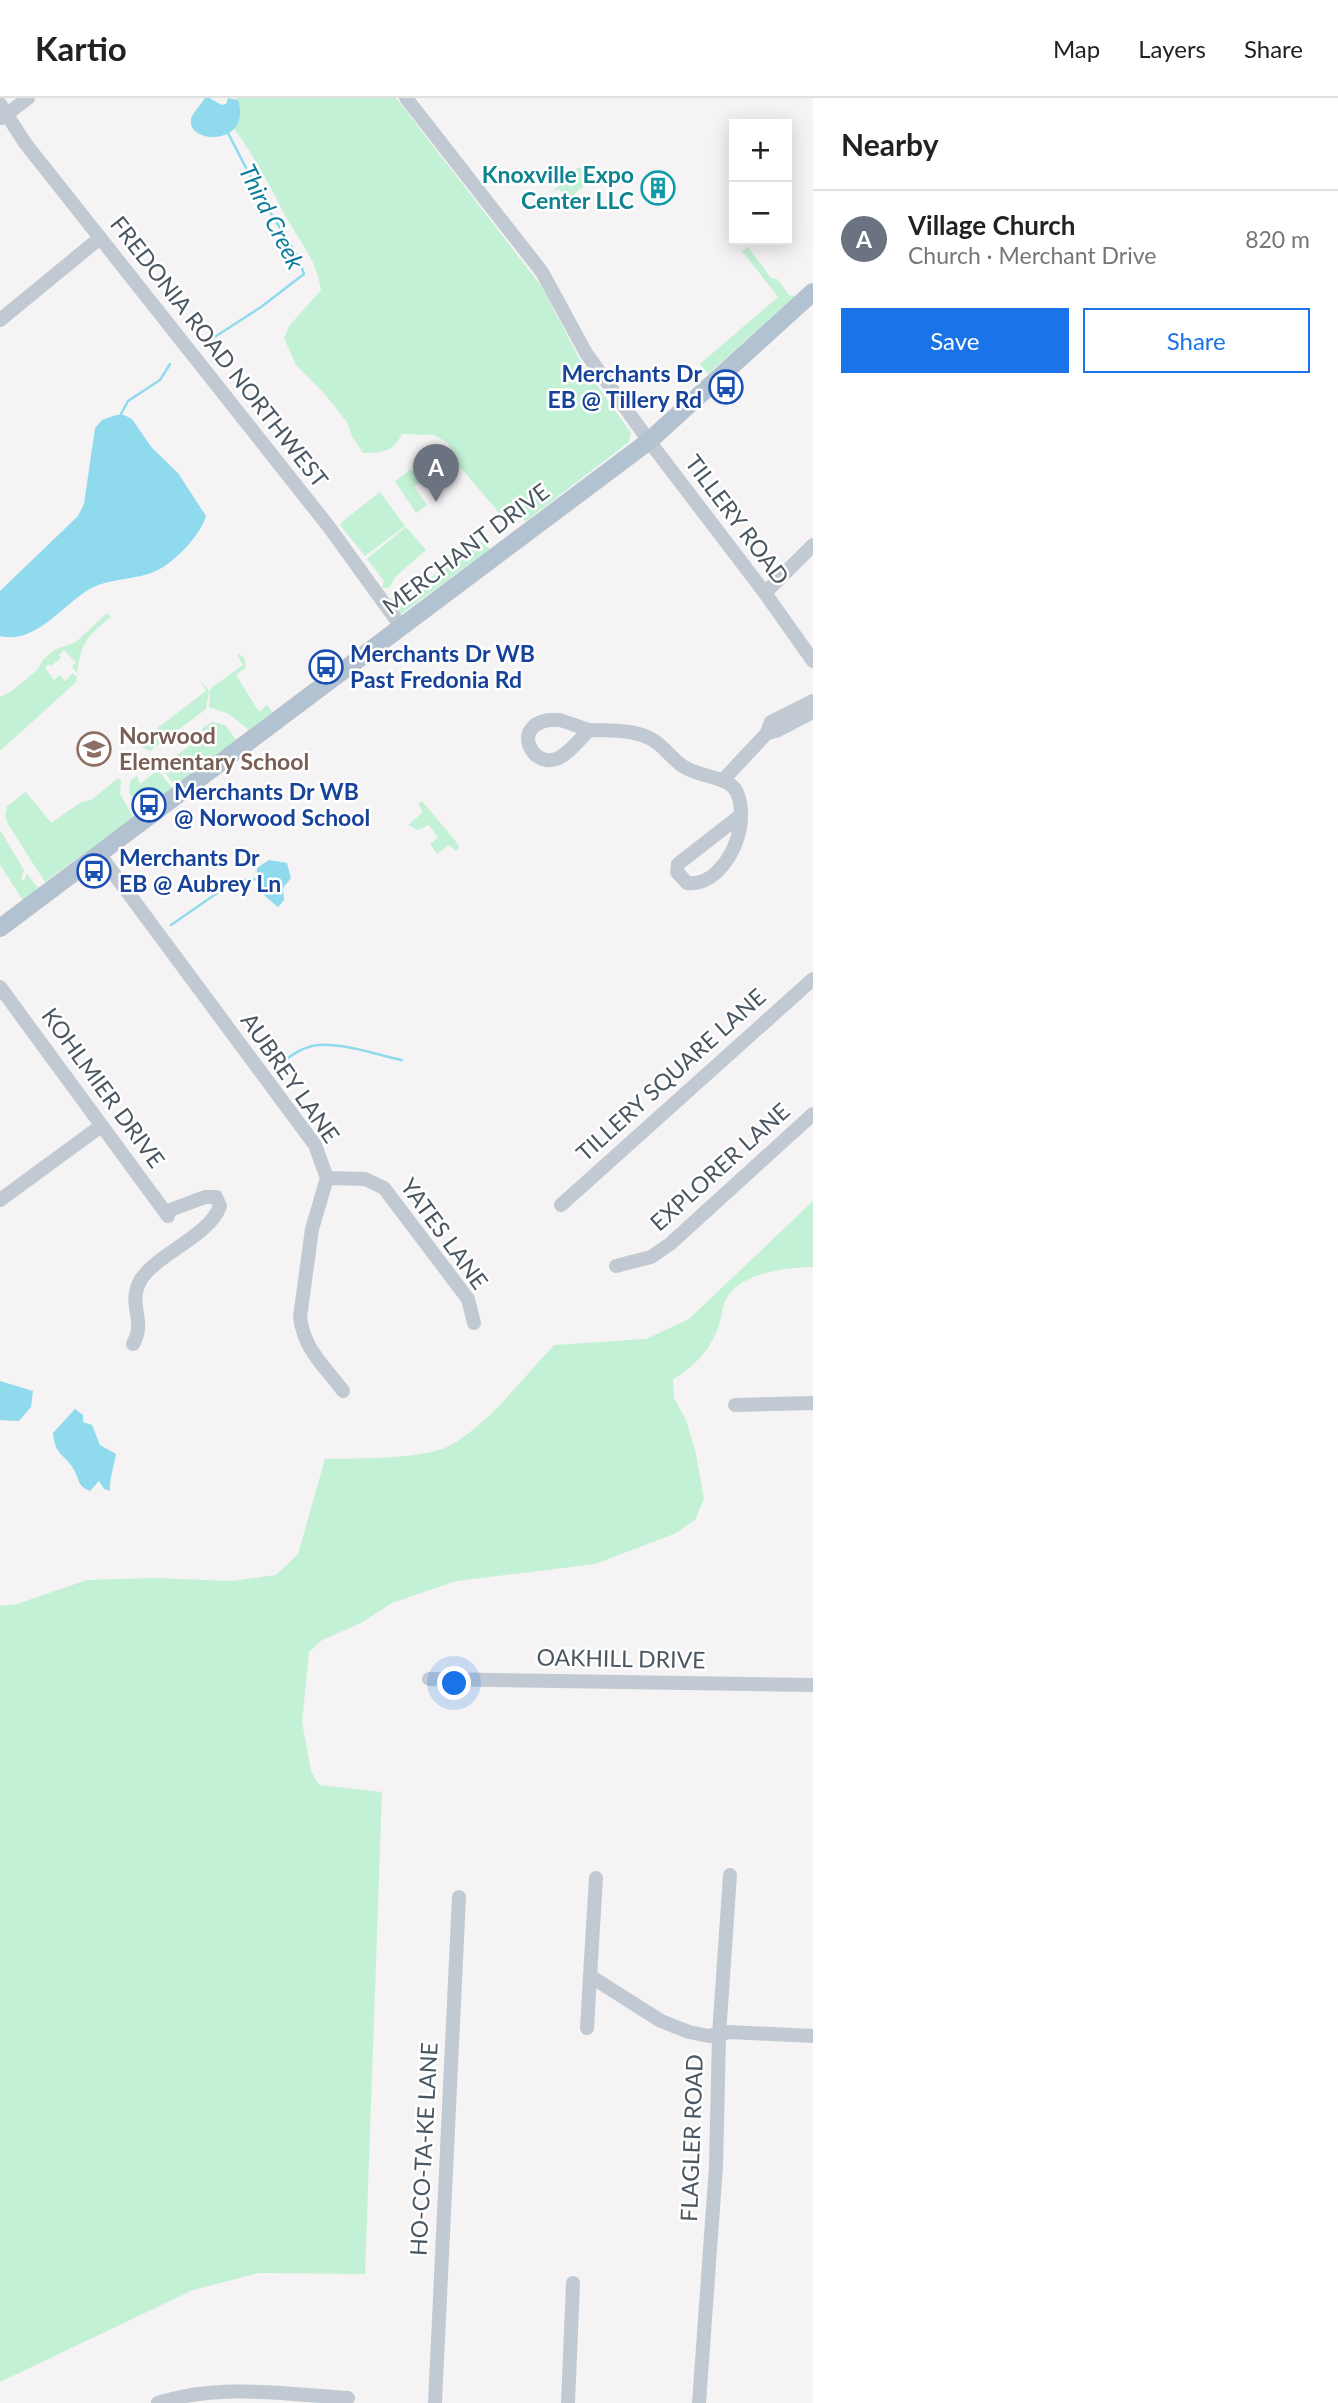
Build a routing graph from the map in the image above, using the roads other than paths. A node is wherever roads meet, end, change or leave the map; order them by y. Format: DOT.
graph roads {
  1 [pos="29,98"];
  2 [pos="406,98"];
  3 [pos="2,113"];
  4 [pos="100,238"];
  5 [pos="813,292"];
  6 [pos="0,320"];
  7 [pos="649,441"];
  8 [pos="813,545"];
  9 [pos="765,593"];
  10 [pos="402,628"];
  11 [pos="813,661"];
  12 [pos="813,701"];
  13 [pos="813,712"];
  14 [pos="589,730"];
  15 [pos="767,733"];
  16 [pos="724,779"];
  17 [pos="741,815"];
  18 [pos="100,855"];
  19 [pos="0,928"];
  20 [pos="813,979"];
  21 [pos="0,987"];
  22 [pos="813,1114"];
  23 [pos="101,1126"];
  24 [pos="327,1178"];
  25 [pos="0,1200"];
  26 [pos="561,1205"];
  27 [pos="616,1266"];
  28 [pos="474,1323"];
  29 [pos="133,1344"];
  30 [pos="343,1391"];
  31 [pos="813,1403"];
  32 [pos="735,1405"];
  33 [pos="429,1679"];
  34 [pos="813,1685"];
  35 [pos="730,1875"];
  36 [pos="596,1878"];
  37 [pos="458,1897"];
  38 [pos="590,1976"];
  39 [pos="587,2028"];
  40 [pos="719,2035"];
  41 [pos="813,2036"];
  42 [pos="573,2284"];
  43 [pos="281,2398"];
  44 [pos="348,2398"];
  45 [pos="158,2403"];
  46 [pos="435,2403"];
  47 [pos="568,2403"];
  48 [pos="699,2403"];
  1 -- 3 [label="street"];
  2 -- 7 [label="street, TILLERY ROAD"];
  3 -- 4 [label="street, FREDONIA ROAD NORTHWEST"];
  4 -- 6 [label="street"];
  4 -- 10 [label="street, FREDONIA ROAD NORTHWEST"];
  5 -- 7 [label="main road, MERCHANT DRIVE"];
  7 -- 9 [label="street, TILLERY ROAD"];
  7 -- 10 [label="main road, MERCHANT DRIVE"];
  8 -- 9 [label="street"];
  9 -- 11 [label="street, TILLERY ROAD"];
  10 -- 18 [label="main road, MERCHANT DRIVE"];
  12 -- 15 [label="street"];
  13 -- 15 [label="street"];
  14 -- 16 [label="street"];
  15 -- 16 [label="street"];
  16 -- 17 [label="street"];
  17 -- 17 [label="street"];
  18 -- 19 [label="main road, MERCHANT DRIVE"];
  18 -- 24 [label="street, AUBREY LANE"];
  20 -- 26 [label="street, TILLERY SQUARE LANE"];
  21 -- 23 [label="street, KOHLMIER DRIVE"];
  22 -- 27 [label="street, EXPLORER LANE"];
  23 -- 25 [label="street"];
  23 -- 29 [label="street, KOHLMIER DRIVE"];
  24 -- 28 [label="street, YATES LANE"];
  24 -- 30 [label="street, AUBREY LANE"];
  31 -- 32 [label="street"];
  33 -- 34 [label="street, OAKHILL DRIVE"];
  35 -- 40 [label="street, FLAGLER ROAD"];
  36 -- 38 [label="street"];
  37 -- 46 [label="street, HO-CO-TA-KE LANE"];
  38 -- 39 [label="street"];
  38 -- 40 [label="street"];
  40 -- 41 [label="street"];
  40 -- 48 [label="street, FLAGLER ROAD"];
  42 -- 47 [label="street"];
  43 -- 44 [label="street"];
  43 -- 45 [label="street"];
}
